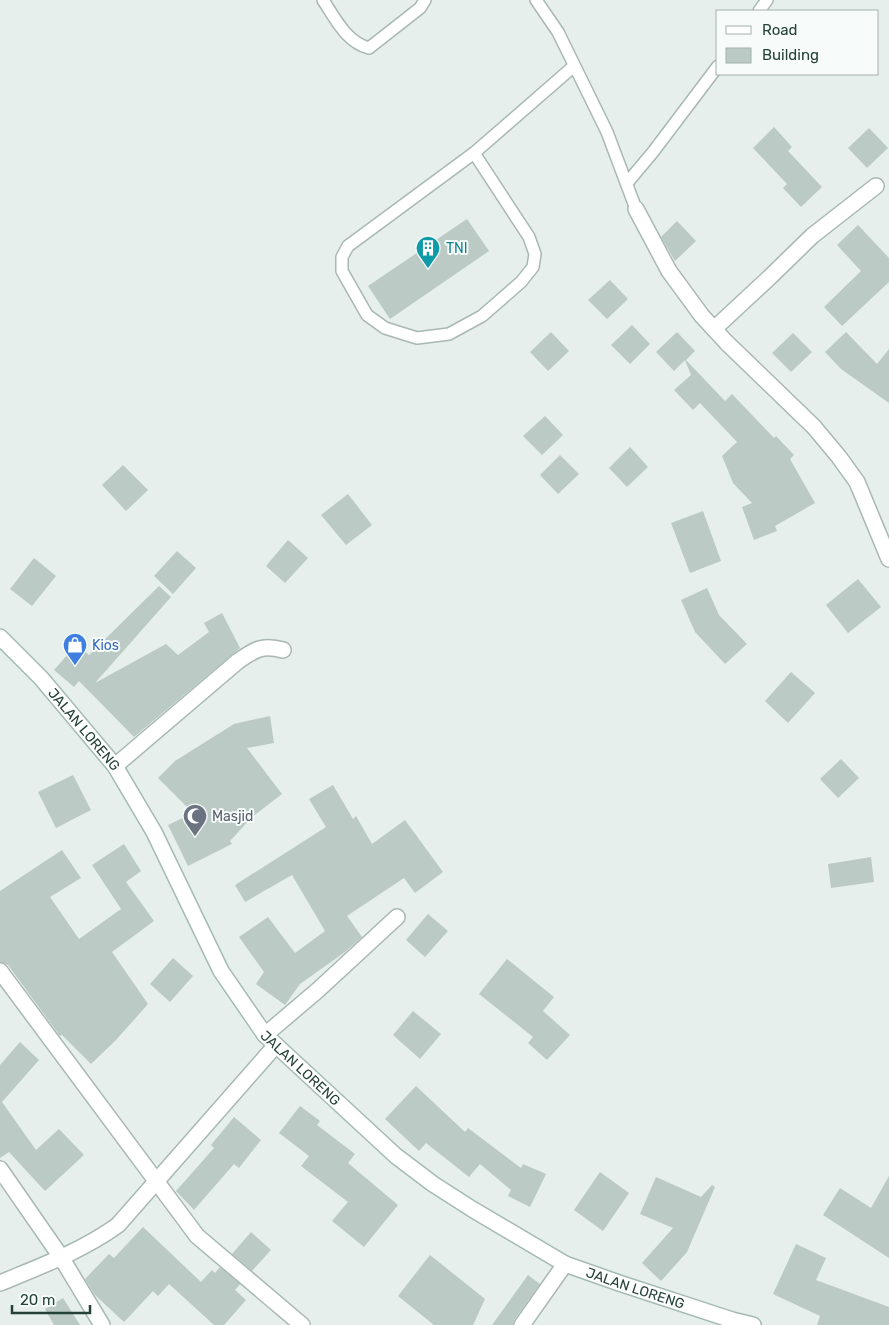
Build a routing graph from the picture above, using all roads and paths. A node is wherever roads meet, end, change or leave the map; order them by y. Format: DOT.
graph roads {
  1 [pos="323,0"];
  2 [pos="425,0"];
  3 [pos="536,0"];
  4 [pos="574,66"];
  5 [pos="716,69"];
  6 [pos="474,153"];
  7 [pos="627,183"];
  8 [pos="876,186"];
  9 [pos="636,210"];
  10 [pos="714,329"];
  11 [pos="889,559"];
  12 [pos="0,637"];
  13 [pos="284,650"];
  14 [pos="115,766"];
  15 [pos="397,916"];
  16 [pos="0,971"];
  17 [pos="270,1040"];
  18 [pos="0,1169"];
  19 [pos="157,1180"];
  20 [pos="61,1257"];
  21 [pos="565,1264"];
  22 [pos="0,1283"];
  23 [pos="102,1325"];
  24 [pos="302,1325"];
  25 [pos="522,1325"];
  26 [pos="754,1325"];
  1 -- 2 [label="lane"];
  3 -- 4 [label="lane"];
  4 -- 6 [label="lane"];
  4 -- 7 [label="lane"];
  5 -- 7 [label="lane"];
  6 -- 6 [label="lane"];
  7 -- 9 [label="lane"];
  8 -- 10 [label="street"];
  9 -- 10 [label="street"];
  10 -- 11 [label="street"];
  12 -- 14 [label="street, JALAN LORENG"];
  13 -- 14 [label="street"];
  14 -- 17 [label="street, JALAN LORENG"];
  15 -- 17 [label="street"];
  16 -- 19 [label="street"];
  17 -- 19 [label="street"];
  17 -- 21 [label="street, JALAN LORENG"];
  18 -- 20 [label="street"];
  19 -- 20 [label="street"];
  19 -- 24 [label="street"];
  20 -- 22 [label="street"];
  20 -- 23 [label="street"];
  21 -- 25 [label="street"];
  21 -- 26 [label="street, JALAN LORENG"];
}
